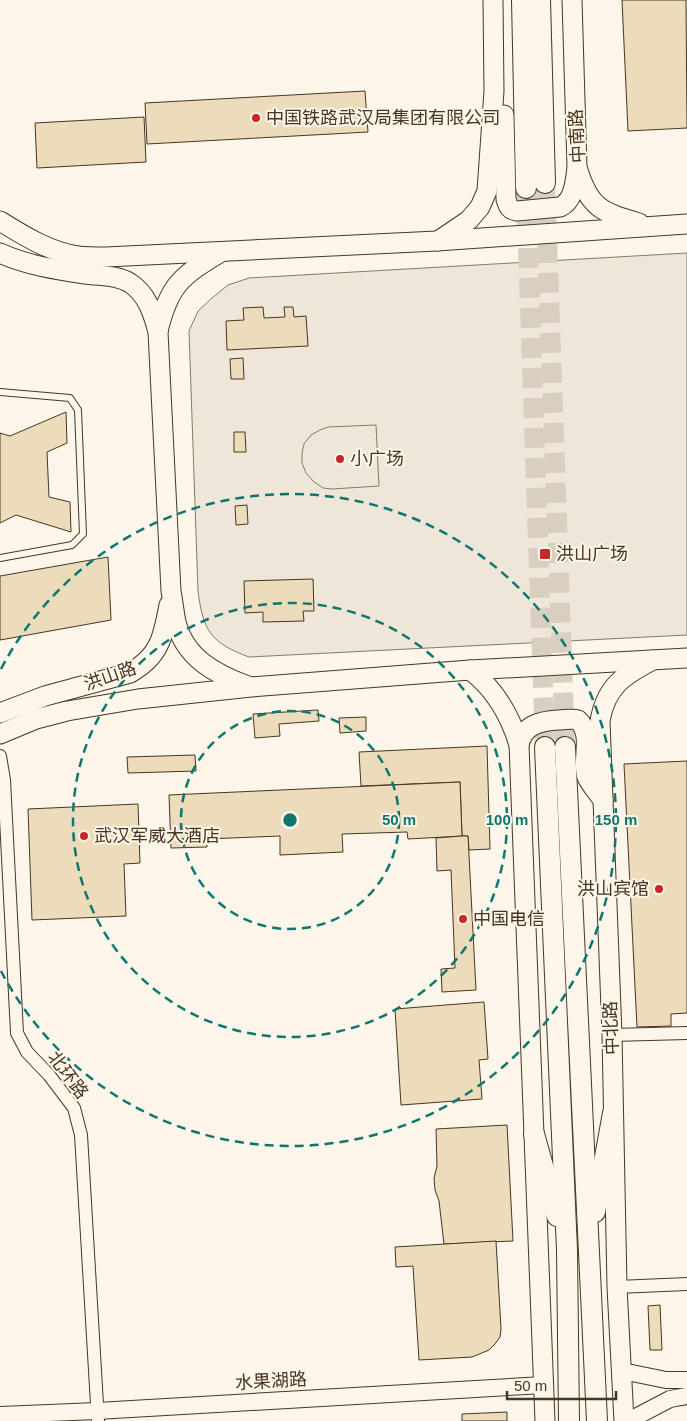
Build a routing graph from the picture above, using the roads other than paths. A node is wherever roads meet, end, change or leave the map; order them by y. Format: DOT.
graph roads {
  1 [pos="493,0"];
  2 [pos="522,0"];
  3 [pos="540,0"];
  4 [pos="572,0"];
  5 [pos="494,91"];
  6 [pos="577,167"];
  7 [pos="0,221"];
  8 [pos="687,224"];
  9 [pos="653,227"];
  10 [pos="437,241"];
  11 [pos="0,252"];
  12 [pos="222,252"];
  13 [pos="158,332"];
  14 [pos="0,392"];
  15 [pos="0,558"];
  16 [pos="171,591"];
  17 [pos="687,658"];
  18 [pos="653,660"];
  19 [pos="470,670"];
  20 [pos="251,687"];
  21 [pos="0,713"];
  22 [pos="0,734"];
  23 [pos="519,745"];
  24 [pos="545,747"];
  25 [pos="565,747"];
  26 [pos="0,756"];
  27 [pos="603,800"];
  28 [pos="687,1033"];
  29 [pos="612,1035"];
  30 [pos="612,1113"];
  31 [pos="534,1134"];
  32 [pos="588,1248"];
  33 [pos="567,1250"];
  34 [pos="687,1284"];
  35 [pos="617,1287"];
  36 [pos="622,1371"];
  37 [pos="687,1380"];
  38 [pos="544,1385"];
  39 [pos="687,1396"];
  40 [pos="0,1415"];
  41 [pos="98,1416"];
  42 [pos="546,1421"];
  43 [pos="569,1421"];
  44 [pos="597,1421"];
  45 [pos="624,1421"];
  46 [pos="628,1421"];
  1 -- 5 [label="main road"];
  2 -- 3 [label="main road, 中南路"];
  4 -- 6 [label="main road, 中南路"];
  5 -- 6 [label="main road"];
  5 -- 10 [label="main road"];
  6 -- 9 [label="main road, 中南路"];
  7 -- 12 [label="main road"];
  8 -- 9 [label="main road"];
  9 -- 10 [label="main road"];
  10 -- 12 [label="main road"];
  11 -- 13 [label="main road"];
  12 -- 13 [label="main road"];
  13 -- 16 [label="main road"];
  14 -- 15 [label="lane"];
  16 -- 20 [label="main road"];
  16 -- 21 [label="main road, 洪山路"];
  17 -- 18 [label="main road, 洪山路"];
  18 -- 19 [label="main road, 洪山路"];
  18 -- 27 [label="main road, 中北路"];
  19 -- 20 [label="main road, 洪山路"];
  19 -- 23 [label="main road"];
  20 -- 22 [label="main road, 洪山路"];
  23 -- 27 [label="main road"];
  23 -- 31 [label="main road"];
  24 -- 33 [label="main road"];
  25 -- 32 [label="main road, 中北路"];
  26 -- 41 [label="street, 北环路"];
  27 -- 29 [label="main road, 中北路"];
  28 -- 29 [label="street"];
  29 -- 30 [label="main road, 中北路"];
  30 -- 32 [label="main road"];
  30 -- 35 [label="main road, 中北路"];
  31 -- 33 [label="main road"];
  31 -- 38 [label="main road"];
  32 -- 44 [label="main road, 中北路"];
  33 -- 43 [label="main road"];
  34 -- 35 [label="street"];
  35 -- 36 [label="main road, 中北路"];
  36 -- 37 [label="street"];
  36 -- 45 [label="main road, 中北路"];
  38 -- 41 [label="street, 水果湖路"];
  38 -- 42 [label="main road"];
  39 -- 46 [label="street"];
  40 -- 41 [label="street, 水果湖路"];
}
